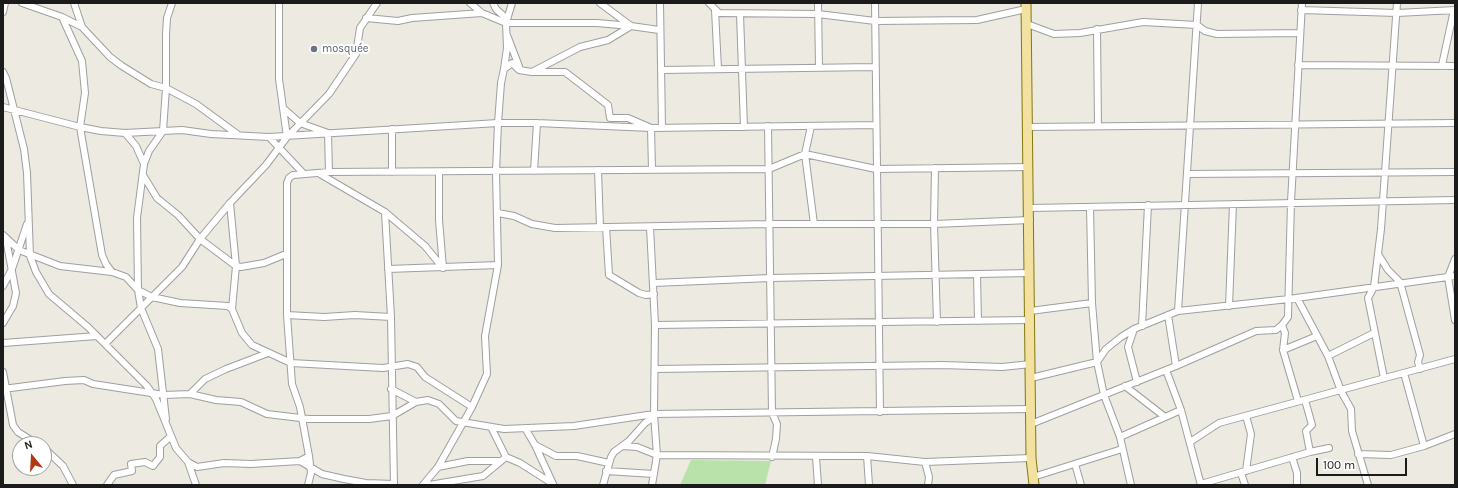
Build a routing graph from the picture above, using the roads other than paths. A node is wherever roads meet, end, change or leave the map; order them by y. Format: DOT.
graph roads {
  1 [pos="5,3"];
  2 [pos="22,3"];
  3 [pos="74,3"];
  4 [pos="172,3"];
  5 [pos="279,3"];
  6 [pos="377,3"];
  7 [pos="470,3"];
  8 [pos="493,3"];
  9 [pos="512,3"];
  10 [pos="600,3"];
  11 [pos="660,3"];
  12 [pos="709,3"];
  13 [pos="818,3"];
  14 [pos="875,3"];
  15 [pos="1198,3"];
  16 [pos="1302,3"];
  17 [pos="1398,3"];
  18 [pos="1026,6"];
  19 [pos="715,10"];
  20 [pos="1301,10"];
  21 [pos="1454,10"];
  22 [pos="3,12"];
  23 [pos="482,13"];
  24 [pos="1397,13"];
  25 [pos="740,14"];
  26 [pos="818,14"];
  27 [pos="62,17"];
  28 [pos="366,18"];
  29 [pos="506,21"];
  30 [pos="875,21"];
  31 [pos="1027,24"];
  32 [pos="1197,25"];
  33 [pos="631,26"];
  34 [pos="82,27"];
  35 [pos="659,30"];
  36 [pos="1097,30"];
  37 [pos="1300,33"];
  38 [pos="507,35"];
  39 [pos="1298,65"];
  40 [pos="1392,65"];
  41 [pos="1442,65"];
  42 [pos="1455,66"];
  43 [pos="876,67"];
  44 [pos="819,68"];
  45 [pos="504,69"];
  46 [pos="718,69"];
  47 [pos="742,69"];
  48 [pos="661,70"];
  49 [pos="3,72"];
  50 [pos="532,72"];
  51 [pos="166,88"];
  52 [pos="3,107"];
  53 [pos="283,108"];
  54 [pos="14,111"];
  55 [pos="300,123"];
  56 [pos="498,123"];
  57 [pos="537,123"];
  58 [pos="1455,123"];
  59 [pos="1295,124"];
  60 [pos="1388,124"];
  61 [pos="876,125"];
  62 [pos="1190,125"];
  63 [pos="768,126"];
  64 [pos="811,126"];
  65 [pos="1028,126"];
  66 [pos="1098,126"];
  67 [pos="80,127"];
  68 [pos="744,127"];
  69 [pos="651,128"];
  70 [pos="662,128"];
  71 [pos="392,129"];
  72 [pos="163,131"];
  73 [pos="125,133"];
  74 [pos="328,133"];
  75 [pos="237,134"];
  76 [pos="270,137"];
  77 [pos="287,137"];
  78 [pos="279,148"];
  79 [pos="805,154"];
  80 [pos="294,163"];
  81 [pos="144,164"];
  82 [pos="1029,167"];
  83 [pos="876,168"];
  84 [pos="936,168"];
  85 [pos="769,169"];
  86 [pos="598,170"];
  87 [pos="652,170"];
  88 [pos="534,171"];
  89 [pos="1385,171"];
  90 [pos="329,172"];
  91 [pos="392,172"];
  92 [pos="439,172"];
  93 [pos="496,172"];
  94 [pos="1293,172"];
  95 [pos="1455,172"];
  96 [pos="319,173"];
  97 [pos="303,174"];
  98 [pos="1187,174"];
  99 [pos="143,175"];
  100 [pos="293,175"];
  101 [pos="1383,200"];
  102 [pos="1455,200"];
  103 [pos="1291,202"];
  104 [pos="230,203"];
  105 [pos="1233,204"];
  106 [pos="1185,205"];
  107 [pos="1148,206"];
  108 [pos="1090,207"];
  109 [pos="1030,208"];
  110 [pos="385,212"];
  111 [pos="498,214"];
  112 [pos="28,220"];
  113 [pos="1030,220"];
  114 [pos="770,224"];
  115 [pos="814,224"];
  116 [pos="878,224"];
  117 [pos="934,224"];
  118 [pos="603,227"];
  119 [pos="650,227"];
  120 [pos="5,237"];
  121 [pos="200,239"];
  122 [pos="19,250"];
  123 [pos="286,254"];
  124 [pos="1378,254"];
  125 [pos="30,256"];
  126 [pos="1455,259"];
  127 [pos="498,265"];
  128 [pos="236,266"];
  129 [pos="443,268"];
  130 [pos="12,269"];
  131 [pos="388,269"];
  132 [pos="112,272"];
  133 [pos="1030,273"];
  134 [pos="977,274"];
  135 [pos="936,275"];
  136 [pos="877,276"];
  137 [pos="1455,276"];
  138 [pos="1448,277"];
  139 [pos="770,278"];
  140 [pos="1400,282"];
  141 [pos="654,283"];
  142 [pos="3,286"];
  143 [pos="1374,288"];
  144 [pos="138,290"];
  145 [pos="654,294"];
  146 [pos="152,297"];
  147 [pos="1297,298"];
  148 [pos="1289,299"];
  149 [pos="1092,303"];
  150 [pos="1229,306"];
  151 [pos="141,308"];
  152 [pos="232,309"];
  153 [pos="1178,311"];
  154 [pos="287,315"];
  155 [pos="1168,315"];
  156 [pos="1030,316"];
  157 [pos="391,317"];
  158 [pos="1455,320"];
  159 [pos="978,321"];
  160 [pos="878,322"];
  161 [pos="937,322"];
  162 [pos="3,324"];
  163 [pos="771,324"];
  164 [pos="655,325"];
  165 [pos="1282,325"];
  166 [pos="1142,326"];
  167 [pos="1134,330"];
  168 [pos="1374,333"];
  169 [pos="97,336"];
  170 [pos="1317,336"];
  171 [pos="3,343"];
  172 [pos="105,344"];
  173 [pos="1283,350"];
  174 [pos="268,353"];
  175 [pos="1328,356"];
  176 [pos="1455,359"];
  177 [pos="1097,362"];
  178 [pos="291,363"];
  179 [pos="1030,364"];
  180 [pos="880,366"];
  181 [pos="1176,366"];
  182 [pos="383,368"];
  183 [pos="391,368"];
  184 [pos="772,368"];
  185 [pos="655,369"];
  186 [pos="1420,369"];
  187 [pos="1166,370"];
  188 [pos="3,372"];
  189 [pos="1404,373"];
  190 [pos="1031,378"];
  191 [pos="1384,378"];
  192 [pos="1137,382"];
  193 [pos="391,386"];
  194 [pos="1125,386"];
  195 [pos="5,388"];
  196 [pos="1341,391"];
  197 [pos="152,393"];
  198 [pos="190,394"];
  199 [pos="164,395"];
  200 [pos="1104,395"];
  201 [pos="1305,400"];
  202 [pos="416,402"];
  203 [pos="1298,402"];
  204 [pos="300,407"];
  205 [pos="472,407"];
  206 [pos="1032,409"];
  207 [pos="1181,410"];
  208 [pos="880,412"];
  209 [pos="772,413"];
  210 [pos="654,415"];
  211 [pos="392,416"];
  212 [pos="1246,416"];
  213 [pos="1165,417"];
  214 [pos="301,418"];
  215 [pos="309,419"];
  216 [pos="464,422"];
  217 [pos="166,424"];
  218 [pos="1031,424"];
  219 [pos="491,427"];
  220 [pos="525,428"];
  221 [pos="1455,434"];
  222 [pos="24,436"];
  223 [pos="171,436"];
  224 [pos="1120,437"];
  225 [pos="1190,442"];
  226 [pos="535,445"];
  227 [pos="622,446"];
  228 [pos="1424,446"];
  229 [pos="1329,448"];
  230 [pos="1122,449"];
  231 [pos="1310,452"];
  232 [pos="1358,454"];
  233 [pos="52,455"];
  234 [pos="657,455"];
  235 [pos="309,456"];
  236 [pos="867,456"];
  237 [pos="772,457"];
  238 [pos="816,457"];
  239 [pos="1292,457"];
  240 [pos="1031,458"];
  241 [pos="504,459"];
  242 [pos="300,461"];
  243 [pos="188,462"];
  244 [pos="925,462"];
  245 [pos="609,463"];
  246 [pos="1075,464"];
  247 [pos="310,467"];
  248 [pos="438,467"];
  249 [pos="606,471"];
  250 [pos="1243,472"];
  251 [pos="654,474"];
  252 [pos="1034,481"];
  253 [pos="1201,484"];
  254 [pos="74,485"];
  255 [pos="107,485"];
  256 [pos="196,485"];
  257 [pos="308,485"];
  258 [pos="394,485"];
  259 [pos="423,485"];
  260 [pos="429,485"];
  261 [pos="553,485"];
  262 [pos="603,485"];
  263 [pos="652,485"];
  264 [pos="818,485"];
  265 [pos="869,485"];
  266 [pos="928,485"];
  267 [pos="1080,485"];
  268 [pos="1131,485"];
  269 [pos="1245,485"];
  270 [pos="1297,485"];
  271 [pos="1368,485"];
  1 -- 22 [label="street"];
  2 -- 27 [label="street"];
  3 -- 34 [label="street"];
  4 -- 51 [label="street"];
  5 -- 53 [label="street"];
  6 -- 28 [label="street"];
  7 -- 23 [label="street"];
  8 -- 29 [label="street"];
  9 -- 29 [label="street"];
  10 -- 33 [label="street"];
  11 -- 35 [label="street"];
  12 -- 19 [label="street"];
  13 -- 26 [label="street"];
  14 -- 30 [label="street"];
  15 -- 32 [label="street"];
  16 -- 20 [label="street"];
  17 -- 24 [label="street"];
  18 -- 30 [label="street"];
  18 -- 31 [label="main road"];
  19 -- 25 [label="street"];
  19 -- 46 [label="street"];
  20 -- 24 [label="street"];
  20 -- 37 [label="street"];
  21 -- 24 [label="street"];
  21 -- 41 [label="street"];
  23 -- 28 [label="street"];
  23 -- 29 [label="street"];
  24 -- 40 [label="street"];
  25 -- 26 [label="street"];
  25 -- 47 [label="street"];
  26 -- 30 [label="street"];
  26 -- 44 [label="street"];
  27 -- 34 [label="street"];
  27 -- 67 [label="street"];
  28 -- 55 [label="street"];
  29 -- 33 [label="street"];
  29 -- 38 [label="street"];
  30 -- 43 [label="street"];
  31 -- 36 [label="street"];
  31 -- 65 [label="main road"];
  32 -- 36 [label="street"];
  32 -- 37 [label="street"];
  32 -- 62 [label="street"];
  33 -- 35 [label="street"];
  33 -- 50 [label="street"];
  34 -- 51 [label="street"];
  35 -- 48 [label="street"];
  36 -- 66 [label="street"];
  37 -- 39 [label="street"];
  38 -- 45 [label="street"];
  38 -- 50 [label="street"];
  39 -- 40 [label="street"];
  39 -- 59 [label="street"];
  40 -- 41 [label="street"];
  40 -- 60 [label="street"];
  41 -- 42 [label="street"];
  43 -- 44 [label="street"];
  43 -- 61 [label="street"];
  44 -- 47 [label="street"];
  45 -- 50 [label="street"];
  45 -- 56 [label="street"];
  46 -- 47 [label="street"];
  46 -- 48 [label="street"];
  47 -- 68 [label="street"];
  48 -- 70 [label="street"];
  49 -- 54 [label="street"];
  50 -- 69 [label="street"];
  51 -- 72 [label="street"];
  51 -- 75 [label="street"];
  52 -- 54 [label="street"];
  53 -- 55 [label="street"];
  53 -- 77 [label="street"];
  54 -- 67 [label="street"];
  54 -- 112 [label="street"];
  55 -- 74 [label="street"];
  55 -- 77 [label="street"];
  56 -- 57 [label="street"];
  56 -- 71 [label="street"];
  56 -- 93 [label="street"];
  57 -- 69 [label="street"];
  57 -- 88 [label="street"];
  58 -- 60 [label="street"];
  59 -- 60 [label="street"];
  59 -- 62 [label="street"];
  59 -- 94 [label="street"];
  60 -- 89 [label="street"];
  61 -- 64 [label="street"];
  61 -- 83 [label="street"];
  62 -- 66 [label="street"];
  62 -- 98 [label="street"];
  63 -- 64 [label="street"];
  63 -- 68 [label="street"];
  63 -- 85 [label="street"];
  64 -- 79 [label="street"];
  65 -- 66 [label="street"];
  65 -- 82 [label="main road"];
  67 -- 73 [label="street"];
  67 -- 132 [label="street"];
  68 -- 70 [label="street"];
  69 -- 70 [label="street"];
  69 -- 87 [label="street"];
  71 -- 74 [label="street"];
  71 -- 91 [label="street"];
  72 -- 73 [label="street"];
  72 -- 75 [label="street"];
  72 -- 81 [label="street"];
  73 -- 81 [label="street"];
  74 -- 77 [label="street"];
  74 -- 90 [label="street"];
  75 -- 76 [label="street"];
  76 -- 77 [label="street"];
  76 -- 78 [label="street"];
  77 -- 78 [label="street"];
  78 -- 80 [label="street"];
  78 -- 104 [label="street"];
  79 -- 83 [label="street"];
  79 -- 85 [label="street"];
  79 -- 115 [label="street"];
  80 -- 97 [label="street"];
  80 -- 100 [label="street"];
  81 -- 99 [label="street"];
  82 -- 84 [label="street"];
  82 -- 109 [label="main road"];
  83 -- 84 [label="street"];
  83 -- 116 [label="street"];
  84 -- 117 [label="street"];
  85 -- 87 [label="street"];
  85 -- 114 [label="street"];
  86 -- 87 [label="street"];
  86 -- 88 [label="street"];
  86 -- 118 [label="street"];
  88 -- 93 [label="street"];
  89 -- 94 [label="street"];
  89 -- 95 [label="street"];
  89 -- 101 [label="street"];
  90 -- 91 [label="street"];
  90 -- 96 [label="street"];
  91 -- 92 [label="street"];
  92 -- 93 [label="street"];
  92 -- 129 [label="street"];
  93 -- 111 [label="street"];
  94 -- 98 [label="street"];
  94 -- 103 [label="street"];
  96 -- 97 [label="street"];
  96 -- 110 [label="street"];
  97 -- 100 [label="street"];
  98 -- 106 [label="street"];
  99 -- 121 [label="street"];
  99 -- 144 [label="street"];
  100 -- 123 [label="street"];
  101 -- 102 [label="street"];
  101 -- 103 [label="street"];
  101 -- 124 [label="street"];
  103 -- 105 [label="street"];
  103 -- 148 [label="street"];
  104 -- 121 [label="street"];
  104 -- 128 [label="street"];
  105 -- 106 [label="street"];
  105 -- 150 [label="street"];
  106 -- 107 [label="street"];
  106 -- 153 [label="street"];
  107 -- 108 [label="street"];
  107 -- 166 [label="street"];
  108 -- 109 [label="street"];
  108 -- 149 [label="street"];
  109 -- 113 [label="main road"];
  110 -- 129 [label="street"];
  110 -- 131 [label="street"];
  111 -- 118 [label="street"];
  111 -- 127 [label="street"];
  112 -- 122 [label="street"];
  112 -- 125 [label="street"];
  113 -- 117 [label="street"];
  113 -- 133 [label="main road"];
  114 -- 115 [label="street"];
  114 -- 119 [label="street"];
  114 -- 139 [label="street"];
  115 -- 116 [label="street"];
  116 -- 117 [label="street"];
  116 -- 136 [label="street"];
  117 -- 135 [label="street"];
  118 -- 119 [label="street"];
  118 -- 145 [label="street"];
  119 -- 141 [label="street"];
  120 -- 122 [label="street"];
  120 -- 130 [label="street"];
  121 -- 128 [label="street"];
  121 -- 146 [label="street"];
  122 -- 125 [label="street"];
  122 -- 130 [label="street"];
  123 -- 128 [label="street"];
  123 -- 154 [label="street"];
  124 -- 140 [label="street"];
  124 -- 143 [label="street"];
  125 -- 132 [label="street"];
  125 -- 169 [label="street"];
  126 -- 138 [label="street"];
  127 -- 129 [label="street"];
  127 -- 205 [label="street"];
  128 -- 152 [label="street"];
  129 -- 131 [label="street"];
  130 -- 142 [label="street"];
  130 -- 162 [label="street"];
  131 -- 157 [label="street"];
  132 -- 144 [label="street"];
  133 -- 134 [label="street"];
  133 -- 156 [label="main road"];
  134 -- 135 [label="street"];
  134 -- 159 [label="street"];
  135 -- 136 [label="street"];
  135 -- 161 [label="street"];
  136 -- 139 [label="street"];
  136 -- 160 [label="street"];
  137 -- 138 [label="street"];
  138 -- 140 [label="street"];
  138 -- 158 [label="street"];
  139 -- 141 [label="street"];
  139 -- 163 [label="street"];
  140 -- 143 [label="street"];
  140 -- 186 [label="street"];
  141 -- 145 [label="street"];
  143 -- 147 [label="street"];
  143 -- 168 [label="street"];
  144 -- 146 [label="street"];
  144 -- 151 [label="street"];
  145 -- 164 [label="street"];
  146 -- 151 [label="street"];
  146 -- 152 [label="street"];
  147 -- 148 [label="street"];
  147 -- 170 [label="street"];
  148 -- 150 [label="street"];
  148 -- 165 [label="street"];
  149 -- 156 [label="street"];
  149 -- 177 [label="street"];
  150 -- 153 [label="street"];
  151 -- 172 [label="street"];
  151 -- 199 [label="street"];
  152 -- 174 [label="street"];
  153 -- 155 [label="street"];
  154 -- 157 [label="street"];
  154 -- 178 [label="street"];
  155 -- 166 [label="street"];
  155 -- 181 [label="street"];
  156 -- 159 [label="street"];
  156 -- 179 [label="main road"];
  157 -- 183 [label="street"];
  159 -- 161 [label="street"];
  160 -- 161 [label="street"];
  160 -- 163 [label="street"];
  160 -- 180 [label="street"];
  163 -- 164 [label="street"];
  163 -- 184 [label="street"];
  164 -- 185 [label="street"];
  165 -- 173 [label="street"];
  165 -- 181 [label="street"];
  166 -- 167 [label="street"];
  167 -- 177 [label="street"];
  167 -- 192 [label="street"];
  168 -- 175 [label="street"];
  168 -- 191 [label="street"];
  169 -- 171 [label="street"];
  169 -- 172 [label="street"];
  170 -- 173 [label="street"];
  170 -- 175 [label="street"];
  172 -- 197 [label="street"];
  173 -- 203 [label="street"];
  174 -- 178 [label="street"];
  174 -- 198 [label="street"];
  175 -- 196 [label="street"];
  176 -- 186 [label="street"];
  177 -- 190 [label="street"];
  177 -- 200 [label="street"];
  178 -- 182 [label="street"];
  178 -- 204 [label="street"];
  179 -- 180 [label="street"];
  179 -- 190 [label="main road"];
  180 -- 184 [label="street"];
  180 -- 208 [label="street"];
  181 -- 187 [label="street"];
  182 -- 183 [label="street"];
  182 -- 193 [label="street"];
  183 -- 193 [label="street"];
  183 -- 205 [label="street"];
  184 -- 185 [label="street"];
  184 -- 209 [label="street"];
  185 -- 210 [label="street"];
  186 -- 189 [label="street"];
  187 -- 192 [label="street"];
  187 -- 207 [label="street"];
  188 -- 195 [label="street"];
  189 -- 191 [label="street"];
  189 -- 228 [label="street"];
  190 -- 206 [label="main road"];
  191 -- 196 [label="street"];
  192 -- 194 [label="street"];
  193 -- 202 [label="street"];
  193 -- 211 [label="street"];
  194 -- 200 [label="street"];
  194 -- 213 [label="street"];
  195 -- 197 [label="street"];
  195 -- 222 [label="street"];
  196 -- 201 [label="street"];
  196 -- 232 [label="street"];
  197 -- 199 [label="street"];
  197 -- 217 [label="street"];
  198 -- 199 [label="street"];
  198 -- 214 [label="street"];
  199 -- 217 [label="street"];
  200 -- 218 [label="street"];
  200 -- 224 [label="street"];
  201 -- 203 [label="street"];
  201 -- 231 [label="street"];
  202 -- 211 [label="street"];
  202 -- 216 [label="street"];
  203 -- 212 [label="street"];
  204 -- 214 [label="street"];
  204 -- 215 [label="street"];
  205 -- 216 [label="street"];
  206 -- 208 [label="street"];
  206 -- 218 [label="main road"];
  207 -- 213 [label="street"];
  207 -- 225 [label="street"];
  208 -- 209 [label="street"];
  209 -- 210 [label="street"];
  209 -- 237 [label="street"];
  210 -- 220 [label="street"];
  210 -- 227 [label="street"];
  210 -- 234 [label="street"];
  211 -- 215 [label="street"];
  211 -- 258 [label="street"];
  212 -- 225 [label="street"];
  212 -- 250 [label="street"];
  213 -- 224 [label="street"];
  214 -- 215 [label="street"];
  214 -- 235 [label="street"];
  216 -- 219 [label="street"];
  216 -- 248 [label="street"];
  217 -- 223 [label="street"];
  218 -- 240 [label="main road"];
  219 -- 220 [label="street"];
  219 -- 241 [label="street"];
  220 -- 226 [label="street"];
  221 -- 228 [label="street"];
  223 -- 243 [label="street"];
  223 -- 255 [label="street"];
  224 -- 230 [label="street"];
  225 -- 253 [label="street"];
  226 -- 245 [label="street"];
  226 -- 261 [label="street"];
  227 -- 234 [label="street"];
  227 -- 245 [label="street"];
  228 -- 232 [label="street"];
  229 -- 231 [label="street"];
  230 -- 246 [label="street"];
  230 -- 268 [label="street"];
  231 -- 239 [label="street"];
  232 -- 271 [label="street"];
  233 -- 254 [label="street"];
  234 -- 237 [label="street"];
  234 -- 251 [label="street"];
  235 -- 242 [label="street"];
  235 -- 247 [label="street"];
  236 -- 238 [label="street"];
  236 -- 244 [label="street"];
  236 -- 265 [label="street"];
  237 -- 238 [label="street"];
  238 -- 264 [label="street"];
  239 -- 250 [label="street"];
  239 -- 270 [label="street"];
  240 -- 244 [label="street"];
  240 -- 252 [label="main road"];
  241 -- 248 [label="street"];
  241 -- 260 [label="street"];
  241 -- 261 [label="street"];
  242 -- 243 [label="street"];
  242 -- 247 [label="street"];
  243 -- 256 [label="street"];
  244 -- 266 [label="street"];
  245 -- 249 [label="street"];
  246 -- 252 [label="street"];
  246 -- 267 [label="street"];
  247 -- 257 [label="street"];
  247 -- 258 [label="street"];
  248 -- 259 [label="street"];
  249 -- 251 [label="street"];
  249 -- 262 [label="street"];
  250 -- 253 [label="street"];
  250 -- 269 [label="street"];
  251 -- 263 [label="street"];
}
